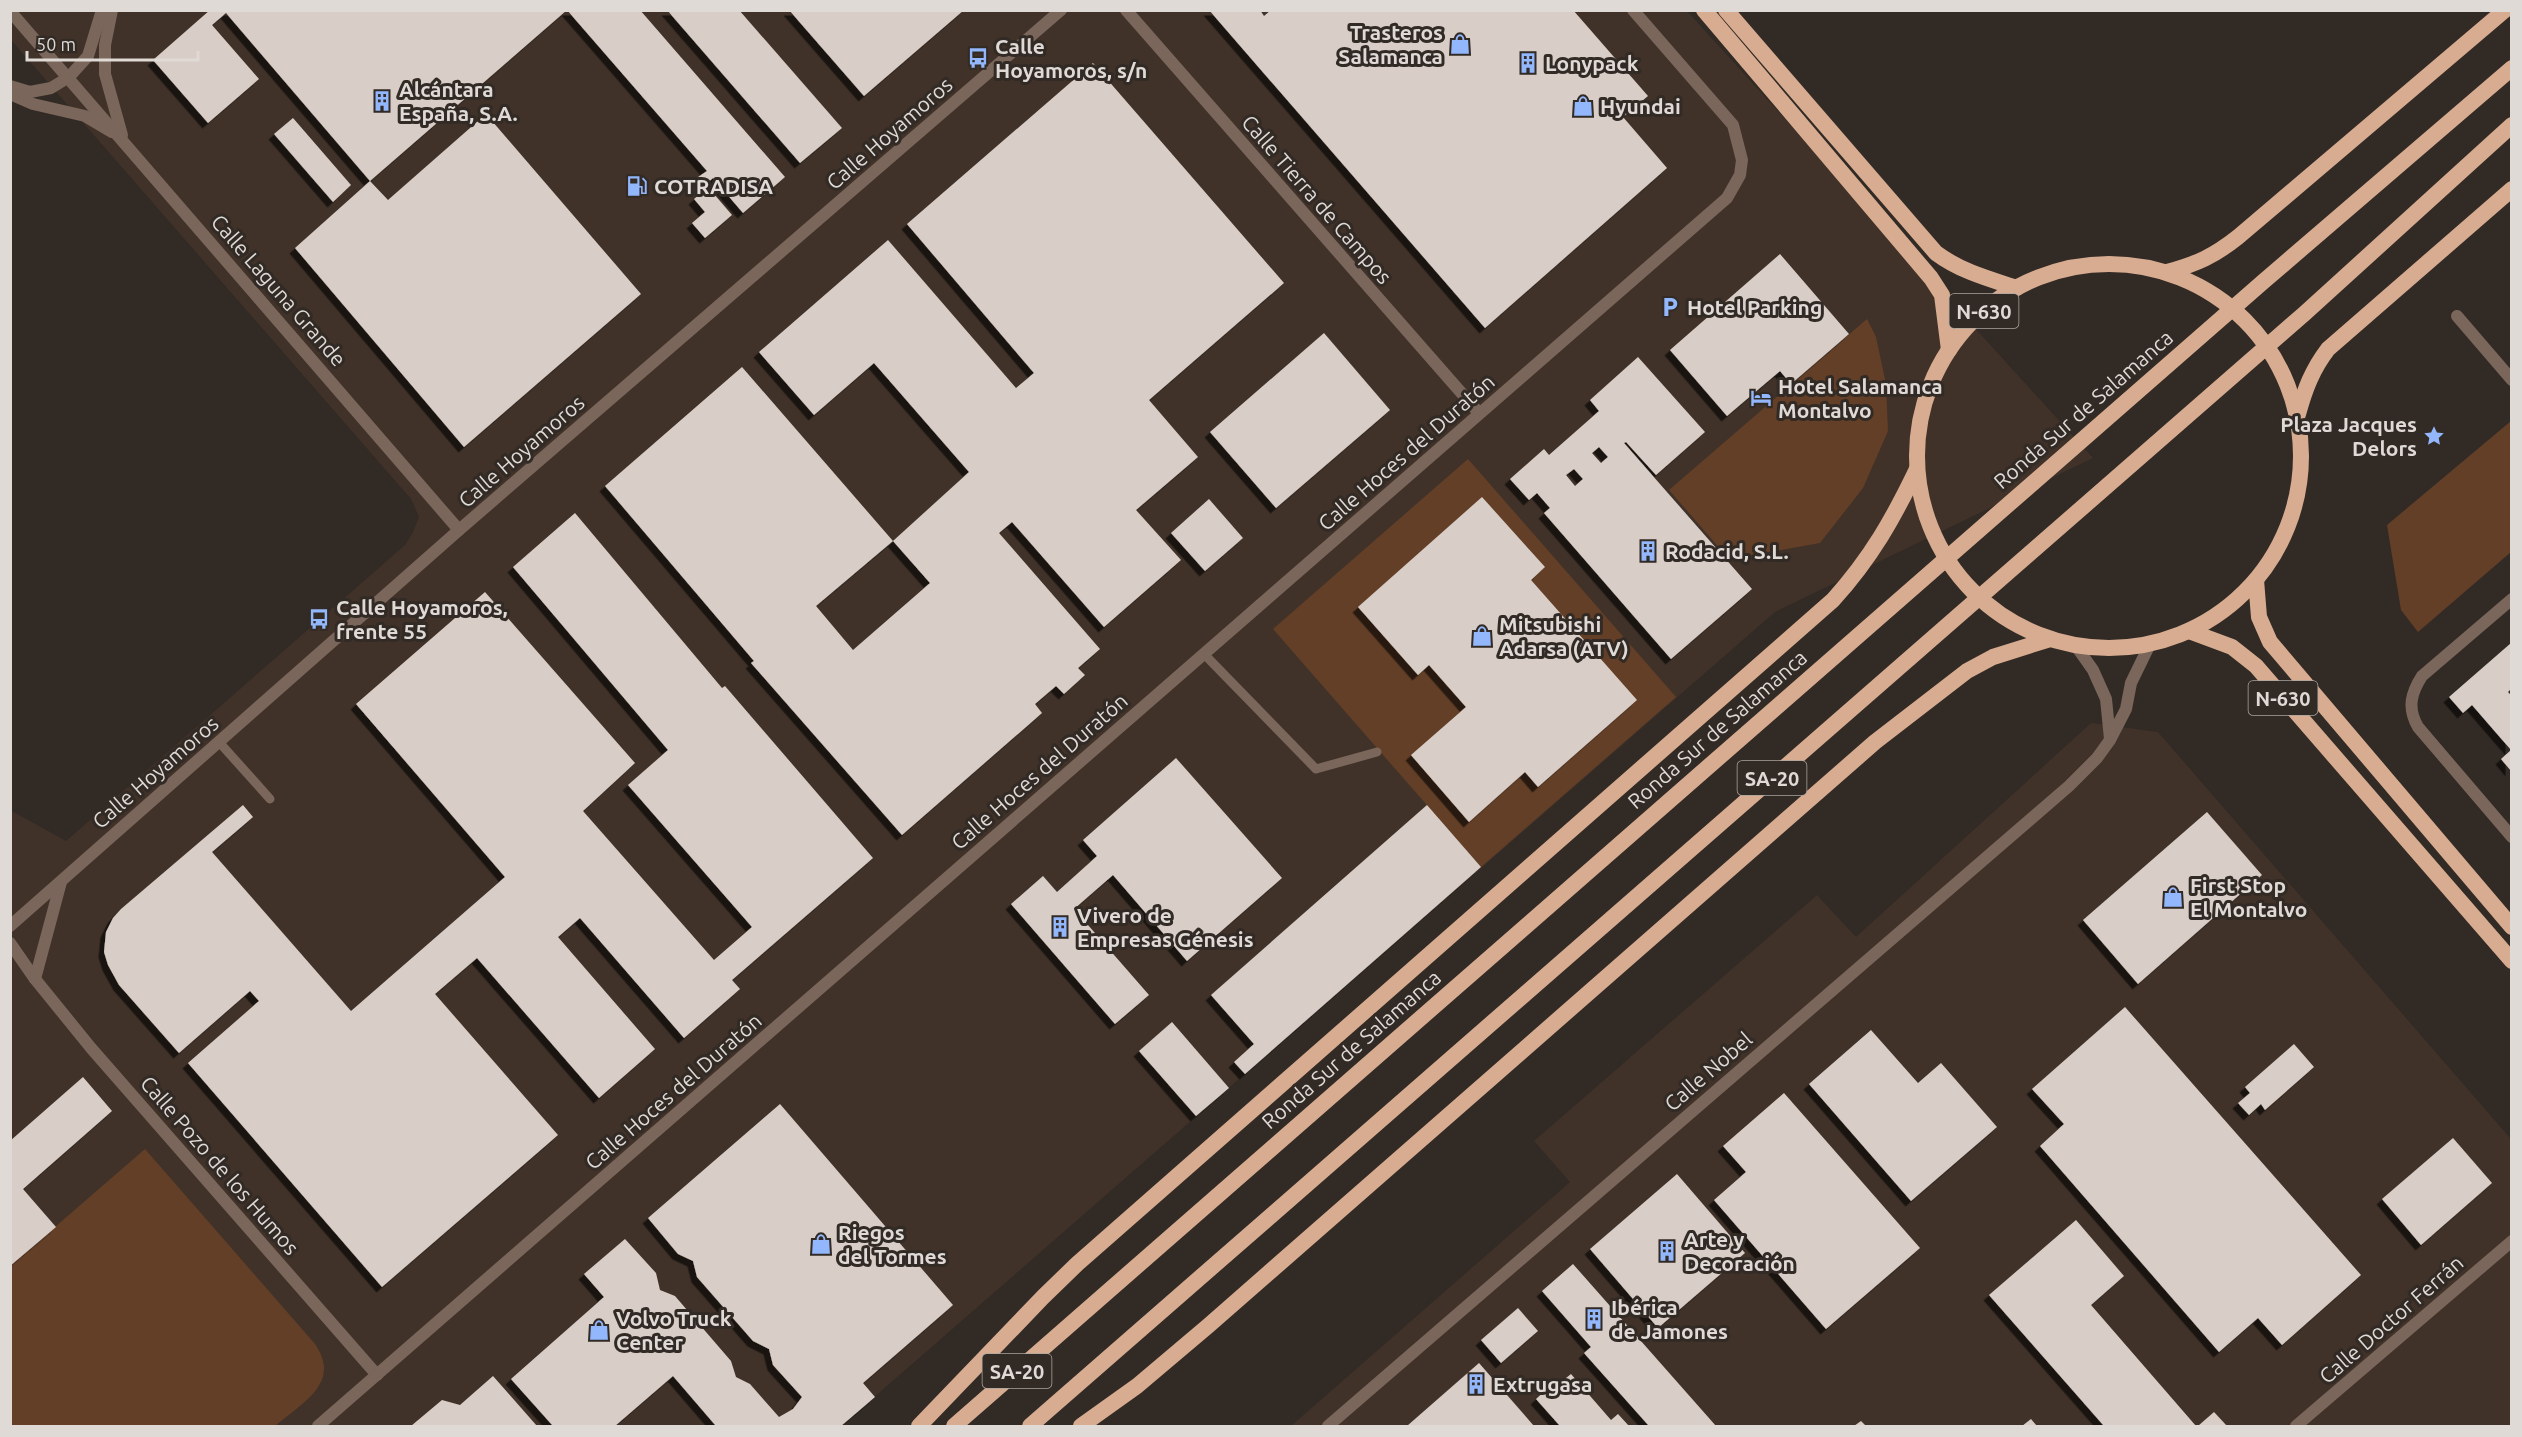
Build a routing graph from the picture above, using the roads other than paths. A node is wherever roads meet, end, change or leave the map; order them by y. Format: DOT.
graph roads {
  1 [pos="102,10"];
  2 [pos="112,10"];
  3 [pos="1060,10"];
  4 [pos="1126,10"];
  5 [pos="1633,10"];
  6 [pos="1704,10"];
  7 [pos="1726,10"];
  8 [pos="2505,10"];
  9 [pos="10,11"];
  10 [pos="2511,68"];
  11 [pos="69,77"];
  12 [pos="10,86"];
  13 [pos="10,94"];
  14 [pos="2511,125"];
  15 [pos="123,139"];
  16 [pos="2511,189"];
  17 [pos="2167,272"];
  18 [pos="2017,288"];
  19 [pos="2457,316"];
  20 [pos="1949,350"];
  21 [pos="2511,380"];
  22 [pos="1479,413"];
  23 [pos="2297,415"];
  24 [pos="1917,469"];
  25 [pos="459,530"];
  26 [pos="2256,580"];
  27 [pos="2511,599"];
  28 [pos="2189,631"];
  29 [pos="2050,639"];
  30 [pos="2150,644"];
  31 [pos="2076,646"];
  32 [pos="1204,654"];
  33 [pos="2110,740"];
  34 [pos="219,742"];
  35 [pos="1377,752"];
  36 [pos="270,799"];
  37 [pos="2511,837"];
  38 [pos="62,881"];
  39 [pos="10,926"];
  40 [pos="2511,927"];
  41 [pos="10,943"];
  42 [pos="2511,961"];
  43 [pos="35,979"];
  44 [pos="2511,1241"];
  45 [pos="377,1375"];
  46 [pos="318,1426"];
  47 [pos="919,1426"];
  48 [pos="954,1426"];
  49 [pos="1030,1426"];
  50 [pos="1081,1426"];
  51 [pos="1328,1426"];
  52 [pos="2296,1426"];
  1 -- 11 [label="street"];
  2 -- 15 [label="street"];
  3 -- 25 [label="street, Calle Hoyamoros"];
  4 -- 22 [label="street, Calle Tierra de Campos"];
  5 -- 22 [label="street, Calle Hoces del Duratón"];
  6 -- 20 [label="highway, N-630"];
  7 -- 18 [label="highway, N-630"];
  8 -- 17 [label="highway"];
  9 -- 11 [label="street, Calle Laguna Grande"];
  10 -- 48 [label="highway, Ronda Sur de Salamanca / SA-20"];
  11 -- 12 [label="street"];
  11 -- 15 [label="street, Calle Laguna Grande"];
  13 -- 15 [label="street"];
  14 -- 49 [label="highway, SA-20"];
  15 -- 25 [label="street, Calle Laguna Grande"];
  16 -- 23 [label="highway"];
  17 -- 18 [label="highway, N-630"];
  17 -- 23 [label="highway, N-630"];
  18 -- 20 [label="highway, N-630"];
  19 -- 21 [label="street"];
  20 -- 24 [label="highway, N-630"];
  22 -- 32 [label="street, Calle Hoces del Duratón"];
  23 -- 26 [label="highway, N-630"];
  24 -- 29 [label="highway, N-630"];
  24 -- 47 [label="highway"];
  25 -- 34 [label="street, Calle Hoyamoros"];
  26 -- 28 [label="highway, N-630"];
  26 -- 40 [label="highway, N-630"];
  27 -- 37 [label="street"];
  28 -- 30 [label="highway, N-630"];
  28 -- 42 [label="highway, N-630"];
  29 -- 31 [label="highway, N-630"];
  29 -- 50 [label="highway"];
  30 -- 31 [label="highway, N-630"];
  30 -- 33 [label="street, Calle Nobel"];
  31 -- 33 [label="street"];
  32 -- 35 [label="lane"];
  32 -- 45 [label="street, Calle Hoces del Duratón"];
  33 -- 51 [label="street, Calle Nobel"];
  34 -- 36 [label="lane"];
  34 -- 38 [label="street, Calle Hoyamoros"];
  38 -- 39 [label="street, Calle Hoyamoros"];
  38 -- 43 [label="street"];
  41 -- 43 [label="street, Calle Pozo de los Humos"];
  43 -- 45 [label="street, Calle Pozo de los Humos"];
  44 -- 52 [label="street, Calle Doctor Ferrán"];
  45 -- 46 [label="street, Calle Hoces del Duratón"];
}
